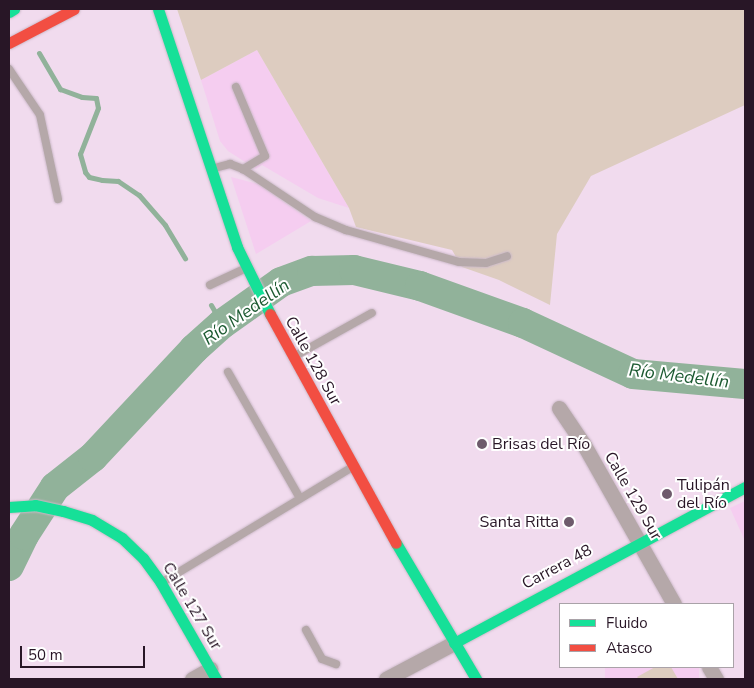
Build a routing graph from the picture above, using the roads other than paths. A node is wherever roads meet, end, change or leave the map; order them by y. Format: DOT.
graph roads {
  1 [pos="14,9"];
  2 [pos="74,9"];
  3 [pos="158,9"];
  4 [pos="9,12"];
  5 [pos="9,43"];
  6 [pos="10,74"];
  7 [pos="236,87"];
  8 [pos="211,169"];
  9 [pos="243,169"];
  10 [pos="58,199"];
  11 [pos="507,256"];
  12 [pos="249,274"];
  13 [pos="210,285"];
  14 [pos="372,313"];
  15 [pos="293,358"];
  16 [pos="228,372"];
  17 [pos="558,408"];
  18 [pos="354,466"];
  19 [pos="745,487"];
  20 [pos="300,498"];
  21 [pos="9,507"];
  22 [pos="639,543"];
  23 [pos="161,583"];
  24 [pos="673,603"];
  25 [pos="306,630"];
  26 [pos="454,643"];
  27 [pos="336,664"];
  28 [pos="710,668"];
  29 [pos="213,674"];
  30 [pos="192,679"];
  31 [pos="386,679"];
  32 [pos="476,679"];
  33 [pos="716,679"];
  1 -- 4 [label="main road"];
  2 -- 5 [label="main road"];
  3 -- 8 [label="main road, Calle 128 Sur"];
  6 -- 10 [label="lane"];
  7 -- 9 [label="lane"];
  8 -- 9 [label="lane"];
  8 -- 12 [label="main road, Calle 128 Sur"];
  9 -- 11 [label="lane"];
  12 -- 13 [label="lane"];
  12 -- 15 [label="main road, Calle 128 Sur"];
  14 -- 15 [label="lane"];
  15 -- 18 [label="main road, Calle 128 Sur"];
  16 -- 20 [label="lane"];
  17 -- 22 [label="street, Calle 129 Sur"];
  18 -- 20 [label="lane"];
  18 -- 26 [label="main road, Calle 128 Sur"];
  19 -- 22 [label="main road, Carrera 48"];
  20 -- 23 [label="lane"];
  21 -- 23 [label="main road, Calle 127 Sur"];
  22 -- 24 [label="street, Calle 129 Sur"];
  22 -- 26 [label="main road, Carrera 48"];
  23 -- 29 [label="main road, Calle 127 Sur"];
  25 -- 27 [label="lane"];
  26 -- 31 [label="street, Carrera 48"];
  26 -- 32 [label="main road, Calle 128 Sur"];
  28 -- 33 [label="street"];
  29 -- 30 [label="street"];
}
